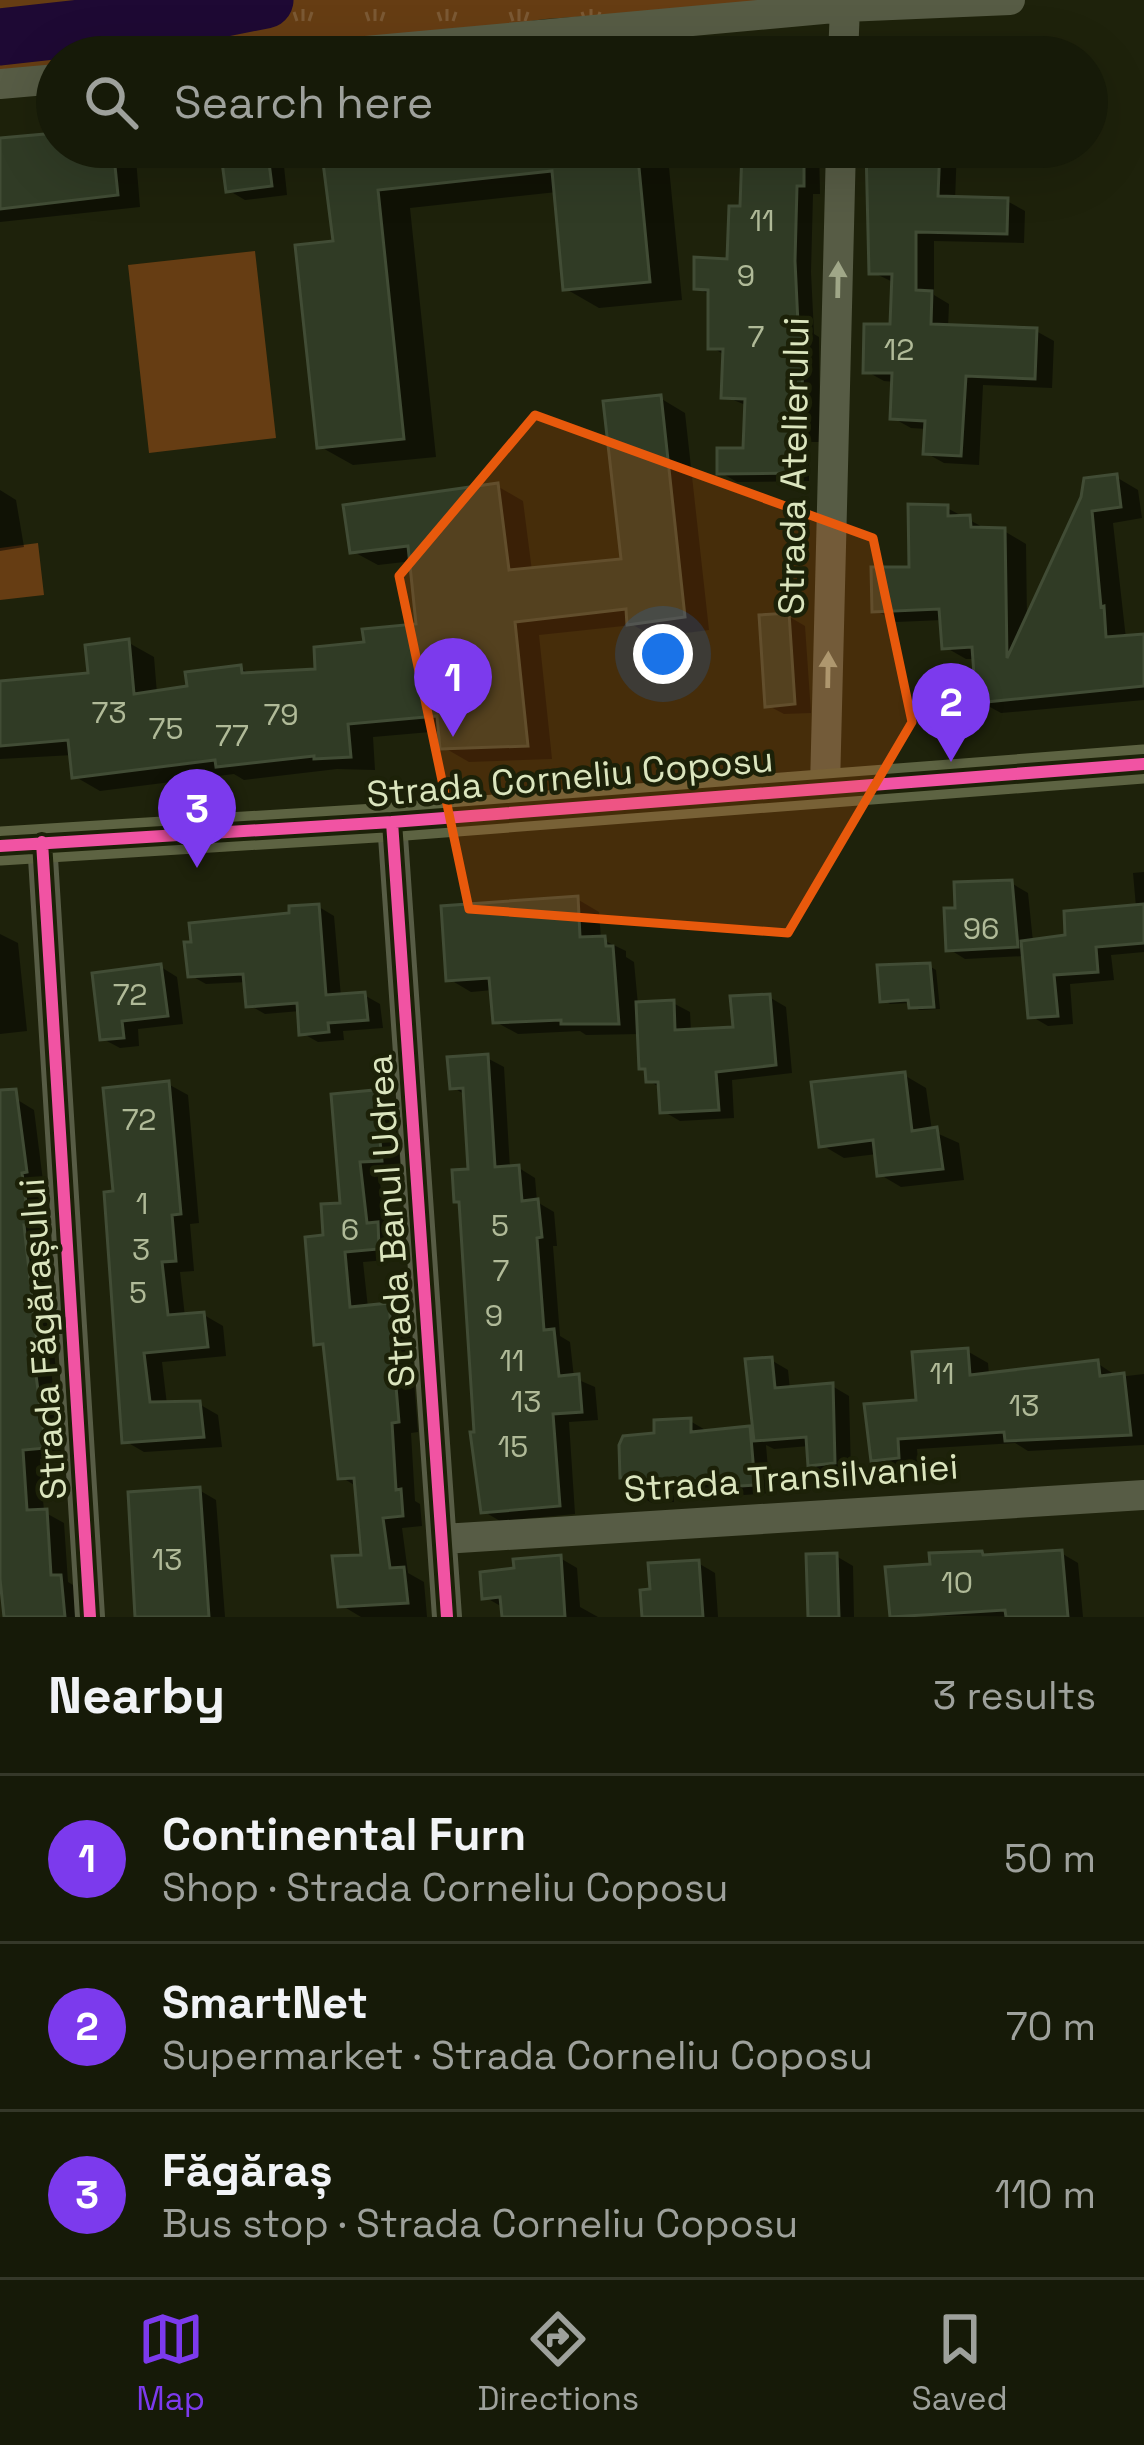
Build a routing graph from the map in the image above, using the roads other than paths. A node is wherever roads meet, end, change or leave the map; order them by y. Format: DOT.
graph roads {
  1 [pos="1010,0"];
  2 [pos="845,7"];
  3 [pos="529,36"];
  4 [pos="844,36"];
  5 [pos="36,81"];
  6 [pos="0,84"];
  7 [pos="840,168"];
  8 [pos="1144,764"];
  9 [pos="825,787"];
  10 [pos="392,822"];
  11 [pos="42,842"];
  12 [pos="0,846"];
  13 [pos="1144,1495"];
  14 [pos="443,1540"];
  15 [pos="90,1617"];
  16 [pos="447,1617"];
  1 -- 2 [label="street"];
  2 -- 3 [label="street"];
  2 -- 4 [label="street"];
  5 -- 6 [label="street"];
  9 -- 7 [label="street, Strada Atelierului, one-way"];
  8 -- 9 [label="main road, Strada Corneliu Coposu"];
  9 -- 10 [label="main road, Strada Corneliu Coposu"];
  10 -- 11 [label="main road, Strada Corneliu Coposu"];
  10 -- 14 [label="street, Strada Banul Udrea"];
  11 -- 12 [label="main road, Strada Corneliu Coposu"];
  11 -- 15 [label="street, Strada Făgărașului"];
  13 -- 14 [label="street, Strada Transilvaniei"];
  14 -- 16 [label="street, Strada Banul Udrea"];
}
